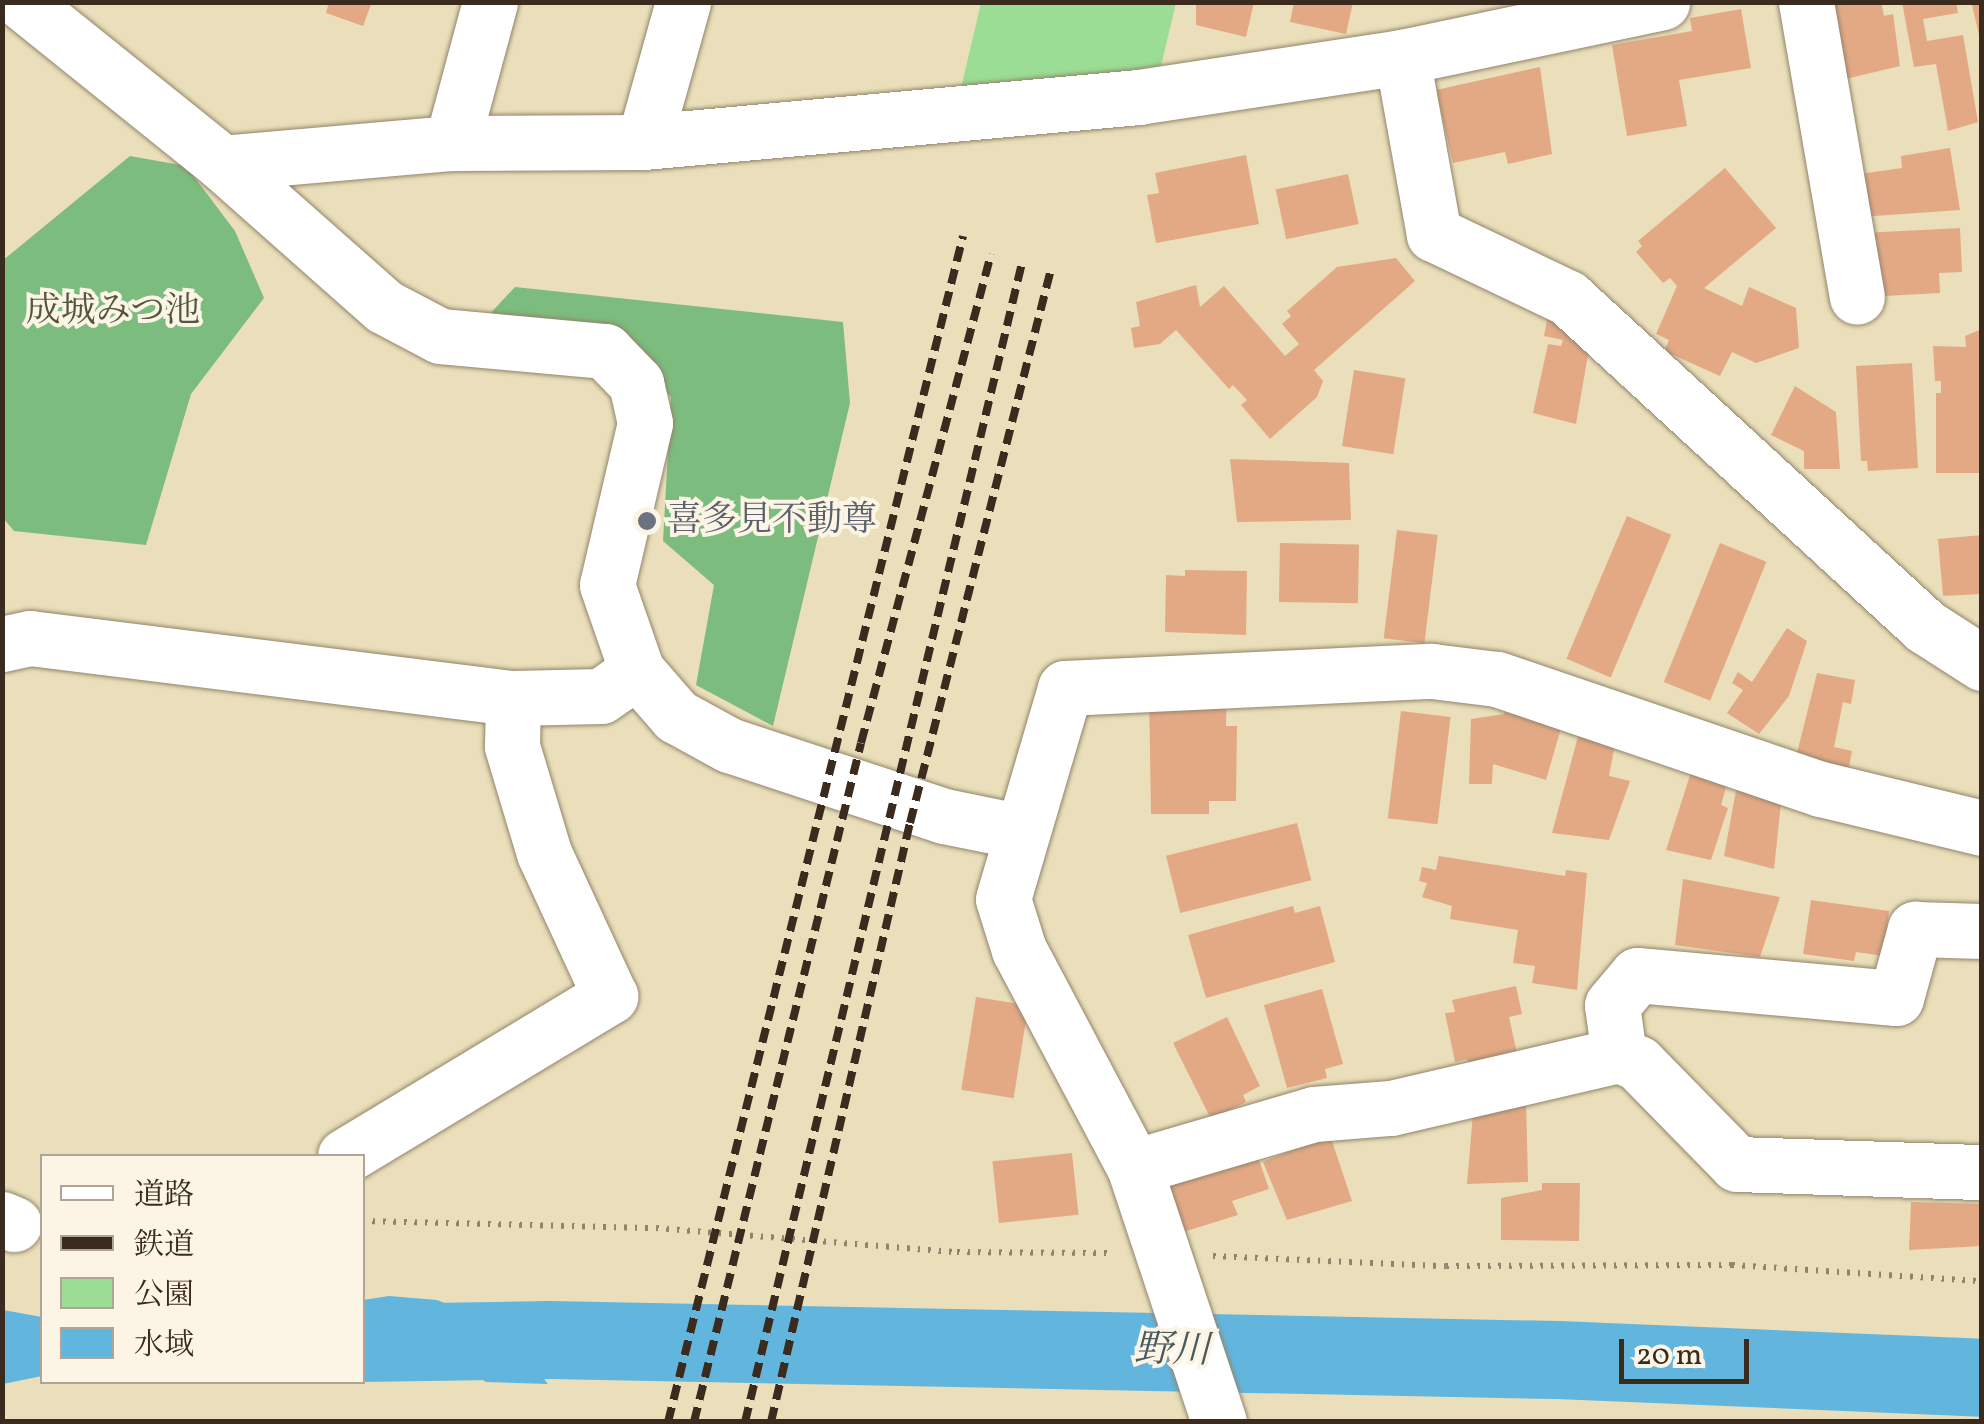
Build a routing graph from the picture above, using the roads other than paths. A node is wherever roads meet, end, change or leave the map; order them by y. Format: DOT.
graph roads {
  1 [pos="490,2"];
  2 [pos="683,2"];
  3 [pos="1662,2"];
  4 [pos="1806,2"];
  5 [pos="40,9"];
  6 [pos="1402,57"];
  7 [pos="644,142"];
  8 [pos="452,143"];
  9 [pos="222,163"];
  10 [pos="1857,297"];
  11 [pos="2,644"];
  12 [pos="1982,662"];
  13 [pos="638,671"];
  14 [pos="513,698"];
  15 [pos="1982,828"];
  16 [pos="1018,830"];
  17 [pos="1982,930"];
  18 [pos="1619,1055"];
  19 [pos="348,1154"];
  20 [pos="1134,1166"];
  21 [pos="1982,1172"];
  22 [pos="1219,1422"];
  1 -- 8 [label="street"];
  2 -- 7 [label="street"];
  3 -- 6 [label="street"];
  4 -- 10 [label="street"];
  5 -- 9 [label="street"];
  6 -- 7 [label="street"];
  6 -- 12 [label="street"];
  7 -- 8 [label="street"];
  8 -- 9 [label="street"];
  9 -- 13 [label="street"];
  11 -- 14 [label="street"];
  13 -- 14 [label="street"];
  13 -- 16 [label="street"];
  14 -- 19 [label="street"];
  15 -- 16 [label="street"];
  16 -- 20 [label="street"];
  17 -- 18 [label="street"];
  18 -- 20 [label="street"];
  18 -- 21 [label="street"];
  20 -- 22 [label="street"];
}
